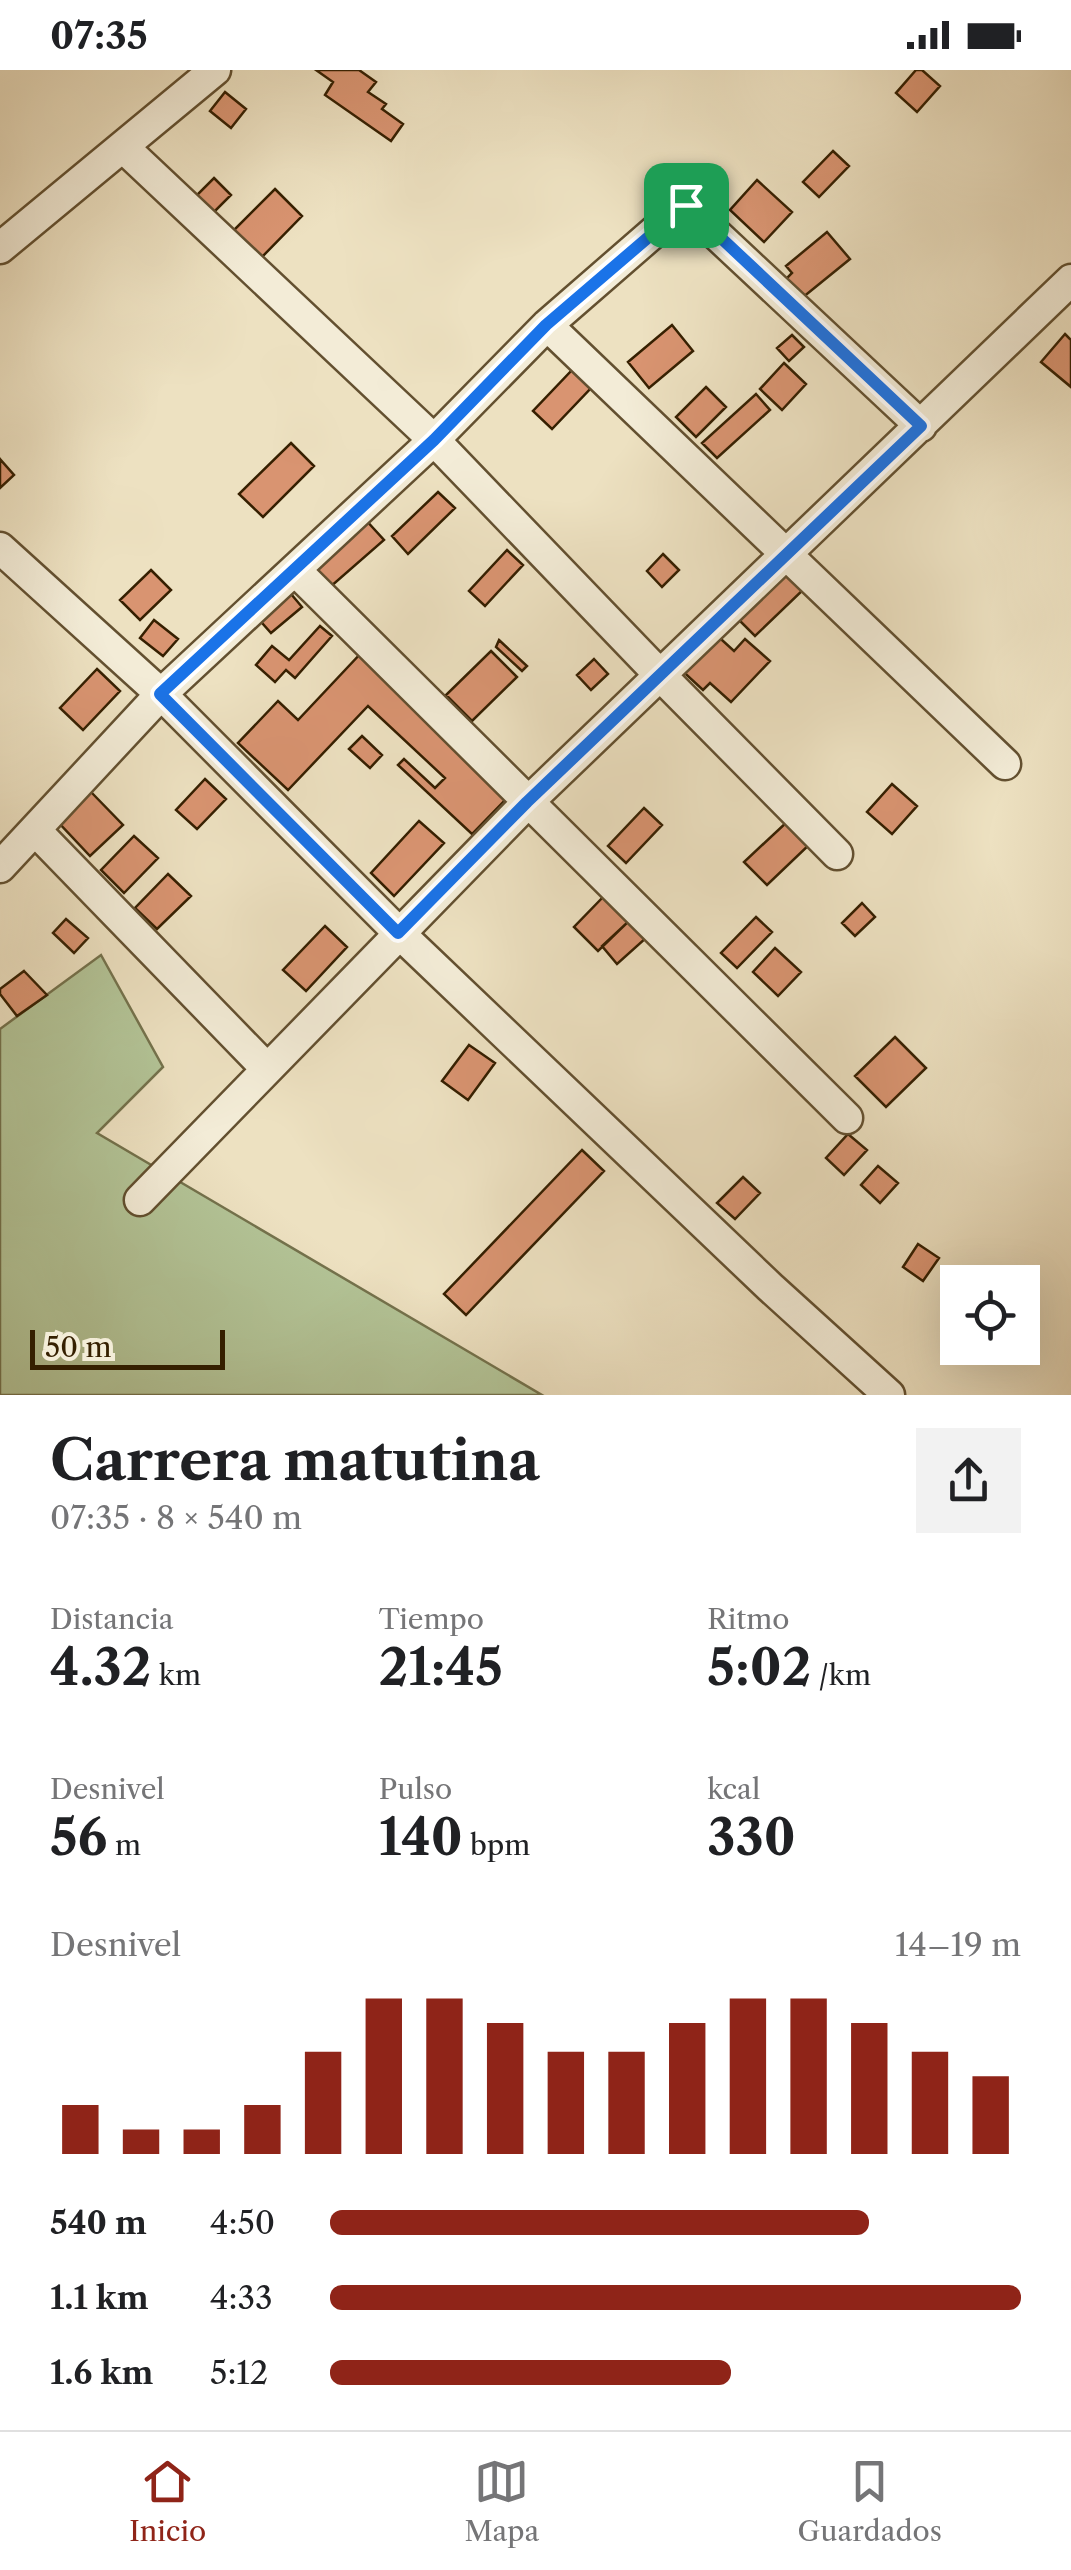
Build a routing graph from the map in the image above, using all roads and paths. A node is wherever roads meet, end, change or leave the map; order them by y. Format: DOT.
graph roads {
  1 [pos="215,70"];
  2 [pos="123,147"];
  3 [pos="0,248"];
  4 [pos="1071,280"];
  5 [pos="546,325"];
  6 [pos="921,426"];
  7 [pos="434,440"];
  8 [pos="0,548"];
  9 [pos="786,556"];
  10 [pos="295,570"];
  11 [pos="661,676"];
  12 [pos="160,694"];
  13 [pos="1005,764"];
  14 [pos="527,802"];
  15 [pos="35,830"];
  16 [pos="837,854"];
  17 [pos="0,867"];
  18 [pos="398,933"];
  19 [pos="267,1069"];
  20 [pos="847,1118"];
  21 [pos="140,1200"];
  22 [pos="890,1395"];
  1 -- 2 [label="street"];
  2 -- 3 [label="street"];
  2 -- 7 [label="street"];
  4 -- 6 [label="street"];
  5 -- 6 [label="street"];
  5 -- 7 [label="street"];
  5 -- 9 [label="street"];
  6 -- 9 [label="street"];
  7 -- 10 [label="street"];
  7 -- 11 [label="street"];
  8 -- 12 [label="street"];
  9 -- 11 [label="street"];
  9 -- 13 [label="street"];
  10 -- 12 [label="street"];
  10 -- 14 [label="street"];
  11 -- 14 [label="street"];
  11 -- 16 [label="street"];
  12 -- 15 [label="street"];
  12 -- 18 [label="street"];
  14 -- 18 [label="street"];
  14 -- 20 [label="street"];
  15 -- 17 [label="street"];
  15 -- 19 [label="street"];
  18 -- 19 [label="street"];
  18 -- 22 [label="street"];
  19 -- 21 [label="street"];
}
